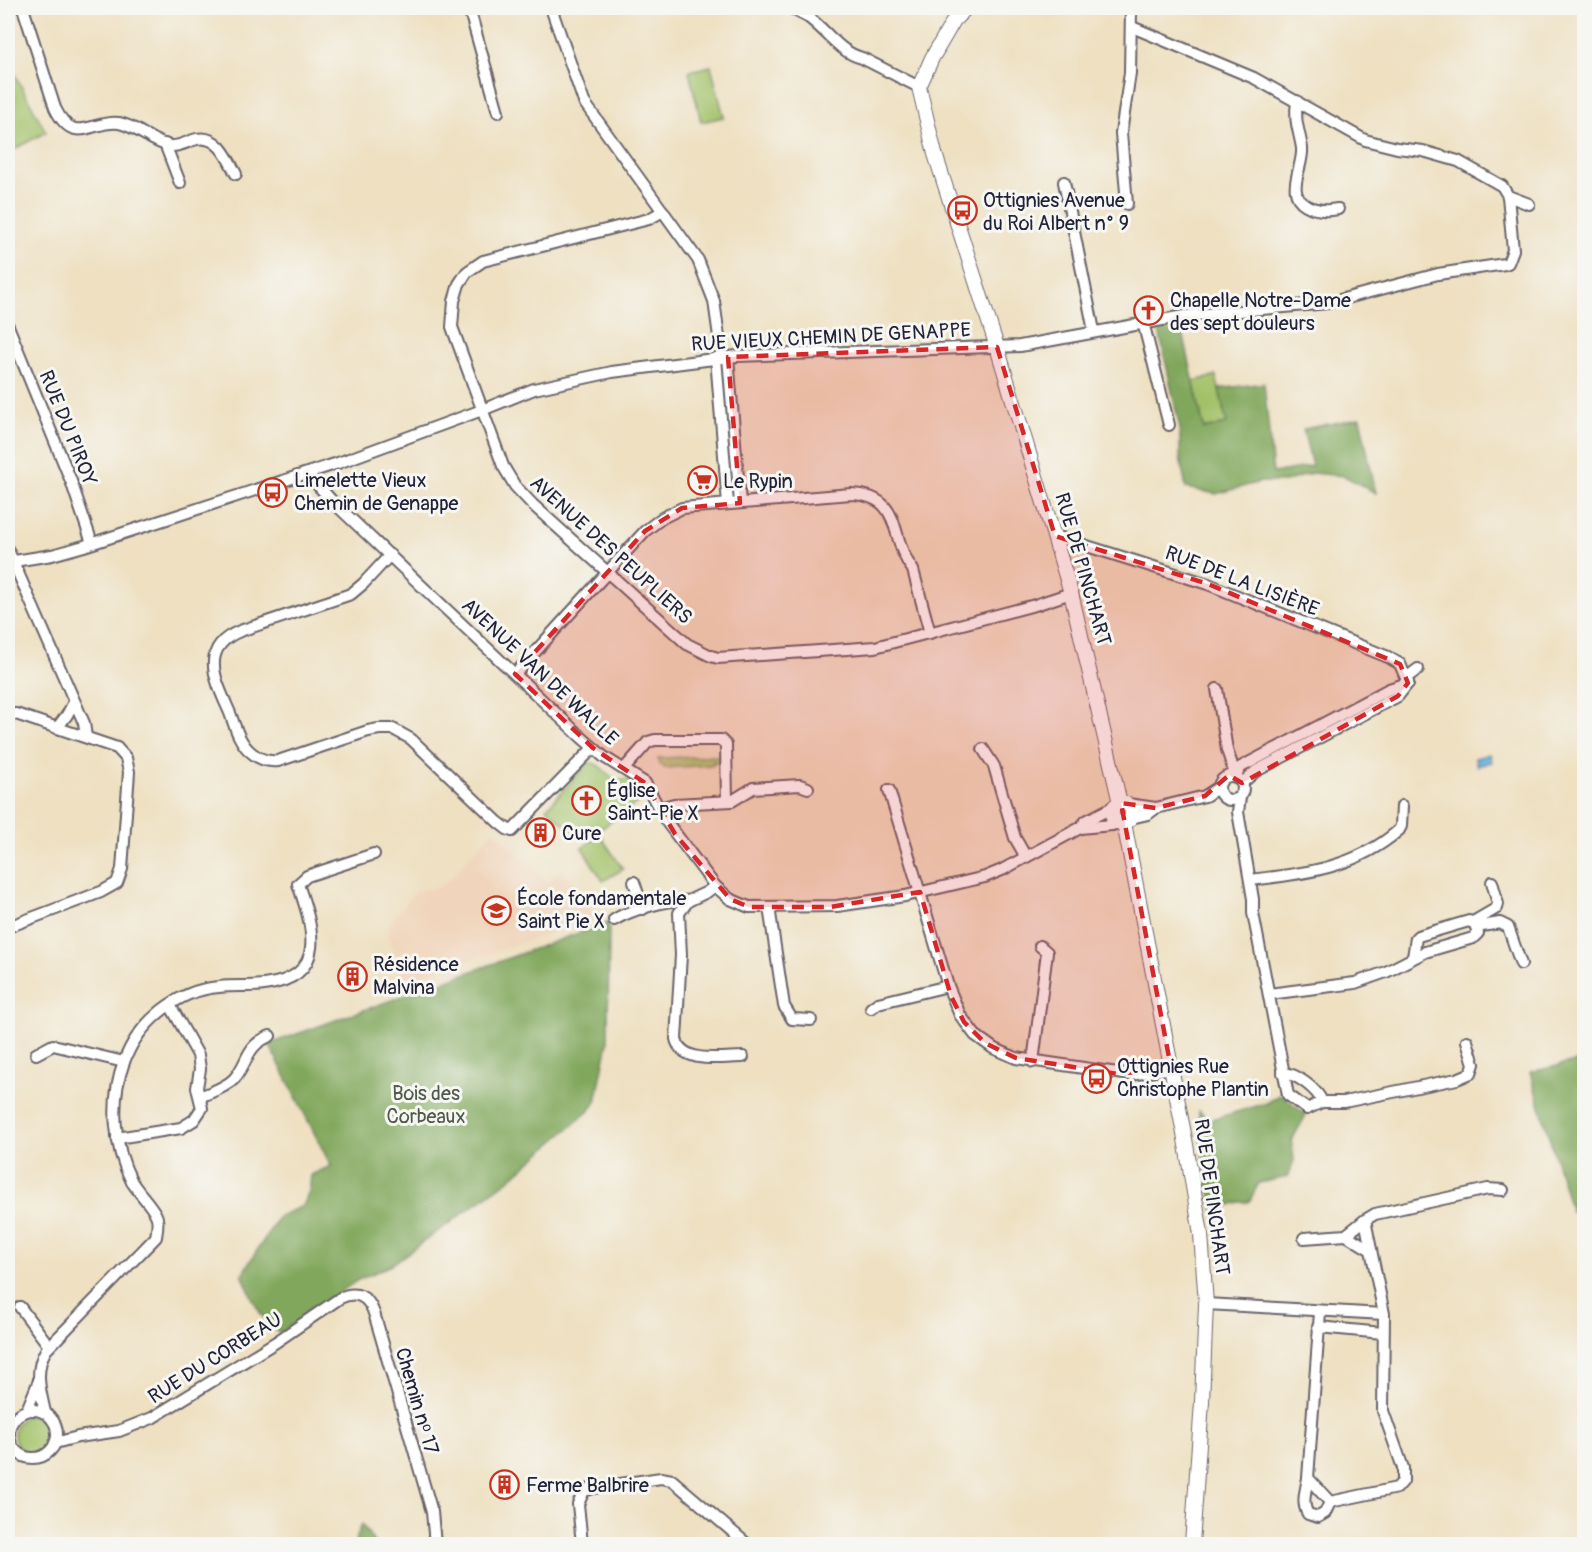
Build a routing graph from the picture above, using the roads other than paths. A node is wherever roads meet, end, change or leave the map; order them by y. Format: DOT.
graph roads {
  1 [pos="23,8"];
  2 [pos="469,8"];
  3 [pos="551,8"];
  4 [pos="791,8"];
  5 [pos="966,8"];
  6 [pos="1131,8"];
  7 [pos="1132,27"];
  8 [pos="919,87"];
  9 [pos="1297,101"];
  10 [pos="498,112"];
  11 [pos="165,144"];
  12 [pos="236,174"];
  13 [pos="1064,182"];
  14 [pos="180,183"];
  15 [pos="1508,196"];
  16 [pos="1127,204"];
  17 [pos="1529,204"];
  18 [pos="1338,209"];
  19 [pos="663,211"];
  20 [pos="1143,322"];
  21 [pos="8,326"];
  22 [pos="1094,331"];
  23 [pos="997,348"];
  24 [pos="722,358"];
  25 [pos="482,410"];
  26 [pos="1169,426"];
  27 [pos="733,428"];
  28 [pos="721,429"];
  29 [pos="308,474"];
  30 [pos="740,503"];
  31 [pos="728,504"];
  32 [pos="1055,536"];
  33 [pos="92,543"];
  34 [pos="8,550"];
  35 [pos="390,555"];
  36 [pos="10,562"];
  37 [pos="608,573"];
  38 [pos="1071,593"];
  39 [pos="930,633"];
  40 [pos="1418,669"];
  41 [pos="514,674"];
  42 [pos="1407,680"];
  43 [pos="1216,689"];
  44 [pos="74,702"];
  45 [pos="8,715"];
  46 [pos="57,728"];
  47 [pos="86,737"];
  48 [pos="593,748"];
  49 [pos="982,748"];
  50 [pos="1229,759"];
  51 [pos="1241,767"];
  52 [pos="624,769"];
  53 [pos="1234,778"];
  54 [pos="808,788"];
  55 [pos="889,790"];
  56 [pos="1228,795"];
  57 [pos="727,800"];
  58 [pos="1120,805"];
  59 [pos="1402,806"];
  60 [pos="660,808"];
  61 [pos="1156,808"];
  62 [pos="1124,822"];
  63 [pos="1080,828"];
  64 [pos="374,854"];
  65 [pos="1026,857"];
  66 [pos="1250,880"];
  67 [pos="634,882"];
  68 [pos="1492,882"];
  69 [pos="715,886"];
  70 [pos="921,891"];
  71 [pos="688,901"];
  72 [pos="768,907"];
  73 [pos="643,909"];
  74 [pos="614,920"];
  75 [pos="1475,924"];
  76 [pos="8,927"];
  77 [pos="1040,946"];
  78 [pos="1413,957"];
  79 [pos="1521,964"];
  80 [pos="948,986"];
  81 [pos="1269,994"];
  82 [pos="170,1005"];
  83 [pos="871,1008"];
  84 [pos="811,1020"];
  85 [pos="270,1036"];
  86 [pos="1467,1041"];
  87 [pos="36,1054"];
  88 [pos="743,1057"];
  89 [pos="124,1062"];
  90 [pos="1033,1062"];
  91 [pos="1171,1068"];
  92 [pos="1283,1073"];
  93 [pos="200,1097"];
  94 [pos="1322,1102"];
  95 [pos="117,1138"];
  96 [pos="1503,1190"];
  97 [pos="1365,1220"];
  98 [pos="1346,1235"];
  99 [pos="1304,1238"];
  100 [pos="1371,1250"];
  101 [pos="363,1297"];
  102 [pos="1206,1304"];
  103 [pos="20,1307"];
  104 [pos="1320,1312"];
  105 [pos="1384,1314"];
  106 [pos="1318,1328"];
  107 [pos="1383,1332"];
  108 [pos="49,1346"];
  109 [pos="39,1383"];
  110 [pos="27,1410"];
  111 [pos="45,1412"];
  112 [pos="9,1423"];
  113 [pos="57,1428"];
  114 [pos="78,1437"];
  115 [pos="9,1441"];
  116 [pos="56,1443"];
  117 [pos="1308,1478"];
  118 [pos="1330,1502"];
  119 [pos="435,1545"];
  120 [pos="582,1545"];
  121 [pos="747,1545"];
  122 [pos="1192,1545"];
  1 -- 11 [label="street"];
  2 -- 10 [label="street"];
  3 -- 19 [label="street"];
  4 -- 8 [label="street"];
  5 -- 8 [label="main road"];
  6 -- 7 [label="street"];
  7 -- 9 [label="street"];
  7 -- 16 [label="street"];
  8 -- 23 [label="main road, RUE DE PINCHART"];
  9 -- 15 [label="street"];
  9 -- 18 [label="street"];
  11 -- 12 [label="street"];
  11 -- 14 [label="street"];
  13 -- 22 [label="street"];
  15 -- 17 [label="street"];
  15 -- 20 [label="street, RUE VIEUX CHEMIN DE GENAPPE"];
  19 -- 24 [label="street"];
  19 -- 25 [label="street, AVENUE DES PEUPLIERS"];
  20 -- 22 [label="street, RUE VIEUX CHEMIN DE GENAPPE"];
  20 -- 26 [label="street"];
  21 -- 33 [label="street, RUE DU PIROY"];
  22 -- 23 [label="street, RUE VIEUX CHEMIN DE GENAPPE"];
  23 -- 24 [label="street, RUE VIEUX CHEMIN DE GENAPPE"];
  23 -- 32 [label="main road, RUE DE PINCHART"];
  24 -- 25 [label="street, RUE VIEUX CHEMIN DE GENAPPE"];
  24 -- 27 [label="street"];
  24 -- 28 [label="street"];
  25 -- 29 [label="street, RUE VIEUX CHEMIN DE GENAPPE"];
  25 -- 37 [label="street, AVENUE DES PEUPLIERS"];
  27 -- 28 [label="street"];
  27 -- 30 [label="street"];
  28 -- 31 [label="street"];
  29 -- 33 [label="street, RUE VIEUX CHEMIN DE GENAPPE"];
  29 -- 35 [label="street, AVENUE VAN DE WALLE"];
  30 -- 31 [label="street"];
  30 -- 39 [label="street"];
  31 -- 37 [label="street"];
  32 -- 38 [label="main road, RUE DE PINCHART"];
  32 -- 42 [label="street, RUE DE LA LISIÈRE"];
  33 -- 36 [label="street, RUE VIEUX CHEMIN DE GENAPPE"];
  34 -- 36 [label="street"];
  35 -- 41 [label="street, AVENUE VAN DE WALLE"];
  35 -- 48 [label="street"];
  36 -- 44 [label="street"];
  37 -- 39 [label="street, AVENUE DES PEUPLIERS"];
  37 -- 41 [label="street"];
  38 -- 39 [label="street, AVENUE DES PEUPLIERS"];
  38 -- 58 [label="main road, RUE DE PINCHART"];
  40 -- 42 [label="street"];
  41 -- 48 [label="street, AVENUE VAN DE WALLE"];
  42 -- 51 [label="street"];
  42 -- 53 [label="street"];
  43 -- 50 [label="street"];
  44 -- 46 [label="street"];
  44 -- 47 [label="street"];
  45 -- 46 [label="street"];
  46 -- 47 [label="street"];
  47 -- 76 [label="street"];
  48 -- 52 [label="street, AVENUE VAN DE WALLE"];
  49 -- 65 [label="street"];
  50 -- 51 [label="street"];
  50 -- 53 [label="street"];
  51 -- 53 [label="street"];
  52 -- 57 [label="street"];
  52 -- 60 [label="street, AVENUE VAN DE WALLE"];
  53 -- 56 [label="street"];
  53 -- 56 [label="street"];
  54 -- 57 [label="street"];
  55 -- 70 [label="street"];
  56 -- 61 [label="street"];
  56 -- 66 [label="street"];
  57 -- 60 [label="street"];
  58 -- 61 [label="street"];
  58 -- 62 [label="main road, RUE DE PINCHART"];
  58 -- 63 [label="street, AVENUE VAN DE WALLE"];
  59 -- 66 [label="street"];
  60 -- 69 [label="street, AVENUE VAN DE WALLE"];
  61 -- 62 [label="street, AVENUE VAN DE WALLE"];
  62 -- 63 [label="street, AVENUE VAN DE WALLE"];
  62 -- 91 [label="main road, RUE DE PINCHART"];
  63 -- 65 [label="street, AVENUE VAN DE WALLE"];
  64 -- 82 [label="street"];
  65 -- 70 [label="street, AVENUE VAN DE WALLE"];
  66 -- 81 [label="street"];
  67 -- 73 [label="street"];
  68 -- 75 [label="street"];
  69 -- 71 [label="street"];
  69 -- 72 [label="street, AVENUE VAN DE WALLE"];
  70 -- 72 [label="street, AVENUE VAN DE WALLE"];
  70 -- 80 [label="street"];
  71 -- 73 [label="street"];
  71 -- 88 [label="street"];
  72 -- 84 [label="street"];
  73 -- 74 [label="street"];
  75 -- 78 [label="street"];
  75 -- 78 [label="street"];
  75 -- 79 [label="street"];
  77 -- 90 [label="street"];
  78 -- 81 [label="street"];
  80 -- 83 [label="street"];
  80 -- 90 [label="street"];
  81 -- 92 [label="street"];
  82 -- 89 [label="street"];
  82 -- 93 [label="street"];
  85 -- 93 [label="street"];
  86 -- 94 [label="street"];
  87 -- 89 [label="street"];
  89 -- 95 [label="street"];
  90 -- 91 [label="street"];
  91 -- 102 [label="main road, RUE DE PINCHART"];
  92 -- 94 [label="street"];
  92 -- 94 [label="street"];
  93 -- 95 [label="street"];
  95 -- 108 [label="street"];
  96 -- 97 [label="street"];
  97 -- 98 [label="street"];
  97 -- 100 [label="street"];
  98 -- 99 [label="street"];
  98 -- 100 [label="street"];
  100 -- 105 [label="street"];
  101 -- 114 [label="street, RUE DU CORBEAU"];
  101 -- 119 [label="street, Chemin nᵒ 17"];
  102 -- 104 [label="street"];
  102 -- 122 [label="main road, RUE DE PINCHART"];
  103 -- 108 [label="street"];
  104 -- 105 [label="street"];
  104 -- 106 [label="street"];
  105 -- 107 [label="street"];
  106 -- 107 [label="street"];
  106 -- 117 [label="street"];
  107 -- 118 [label="street"];
  108 -- 109 [label="street"];
  109 -- 110 [label="street"];
  109 -- 111 [label="street"];
  110 -- 111 [label="street"];
  110 -- 112 [label="street, RUE DU CORBEAU"];
  111 -- 113 [label="street"];
  112 -- 115 [label="street, RUE DU CORBEAU"];
  113 -- 114 [label="street"];
  113 -- 116 [label="street"];
  114 -- 116 [label="street, RUE DU CORBEAU"];
  115 -- 116 [label="street, RUE DU CORBEAU"];
  117 -- 118 [label="street"];
  117 -- 118 [label="street"];
  120 -- 121 [label="street"];
}
